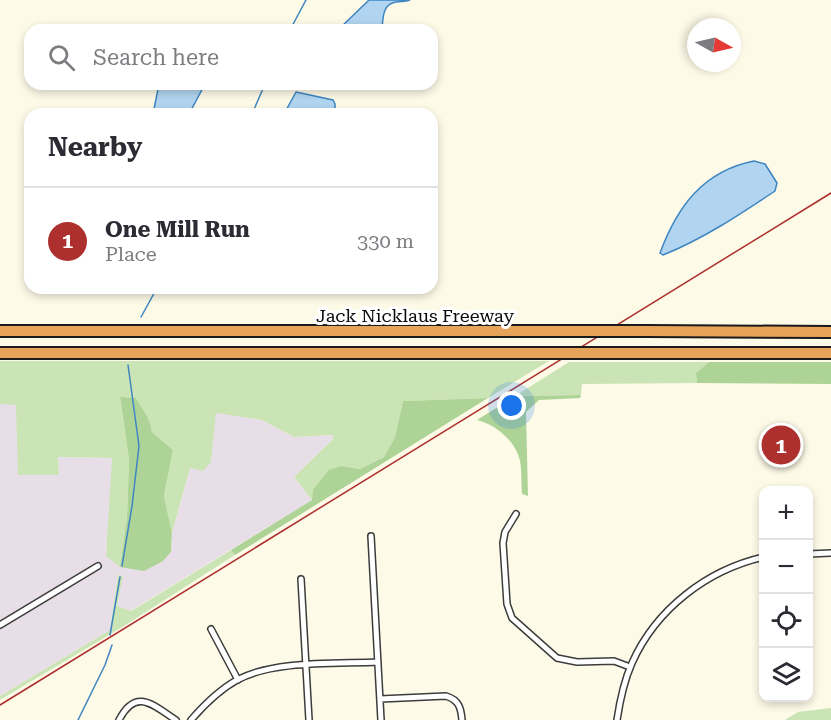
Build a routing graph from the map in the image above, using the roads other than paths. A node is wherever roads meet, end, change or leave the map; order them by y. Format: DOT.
graph roads {
  1 [pos="0,331"];
  2 [pos="831,332"];
  3 [pos="0,352"];
  4 [pos="831,353"];
  5 [pos="516,514"];
  6 [pos="371,536"];
  7 [pos="813,554"];
  8 [pos="831,554"];
  9 [pos="759,559"];
  10 [pos="98,566"];
  11 [pos="301,579"];
  12 [pos="0,625"];
  13 [pos="211,629"];
  14 [pos="378,662"];
  15 [pos="306,665"];
  16 [pos="630,667"];
  17 [pos="238,680"];
  18 [pos="380,699"];
  19 [pos="119,720"];
  20 [pos="176,720"];
  21 [pos="191,720"];
  22 [pos="309,720"];
  23 [pos="381,720"];
  24 [pos="462,720"];
  25 [pos="617,720"];
  1 -- 2 [label="highway, Jack Nicklaus Freeway, bridge"];
  3 -- 4 [label="highway, Jack Nicklaus Freeway, bridge"];
  5 -- 16 [label="street"];
  6 -- 14 [label="street"];
  7 -- 8 [label="street"];
  9 -- 16 [label="street"];
  10 -- 12 [label="street"];
  11 -- 15 [label="street"];
  13 -- 17 [label="street"];
  14 -- 15 [label="street"];
  14 -- 18 [label="street"];
  15 -- 17 [label="street"];
  15 -- 22 [label="street"];
  16 -- 25 [label="street"];
  17 -- 21 [label="street"];
  18 -- 23 [label="street"];
  18 -- 24 [label="street"];
  19 -- 20 [label="street"];
}
